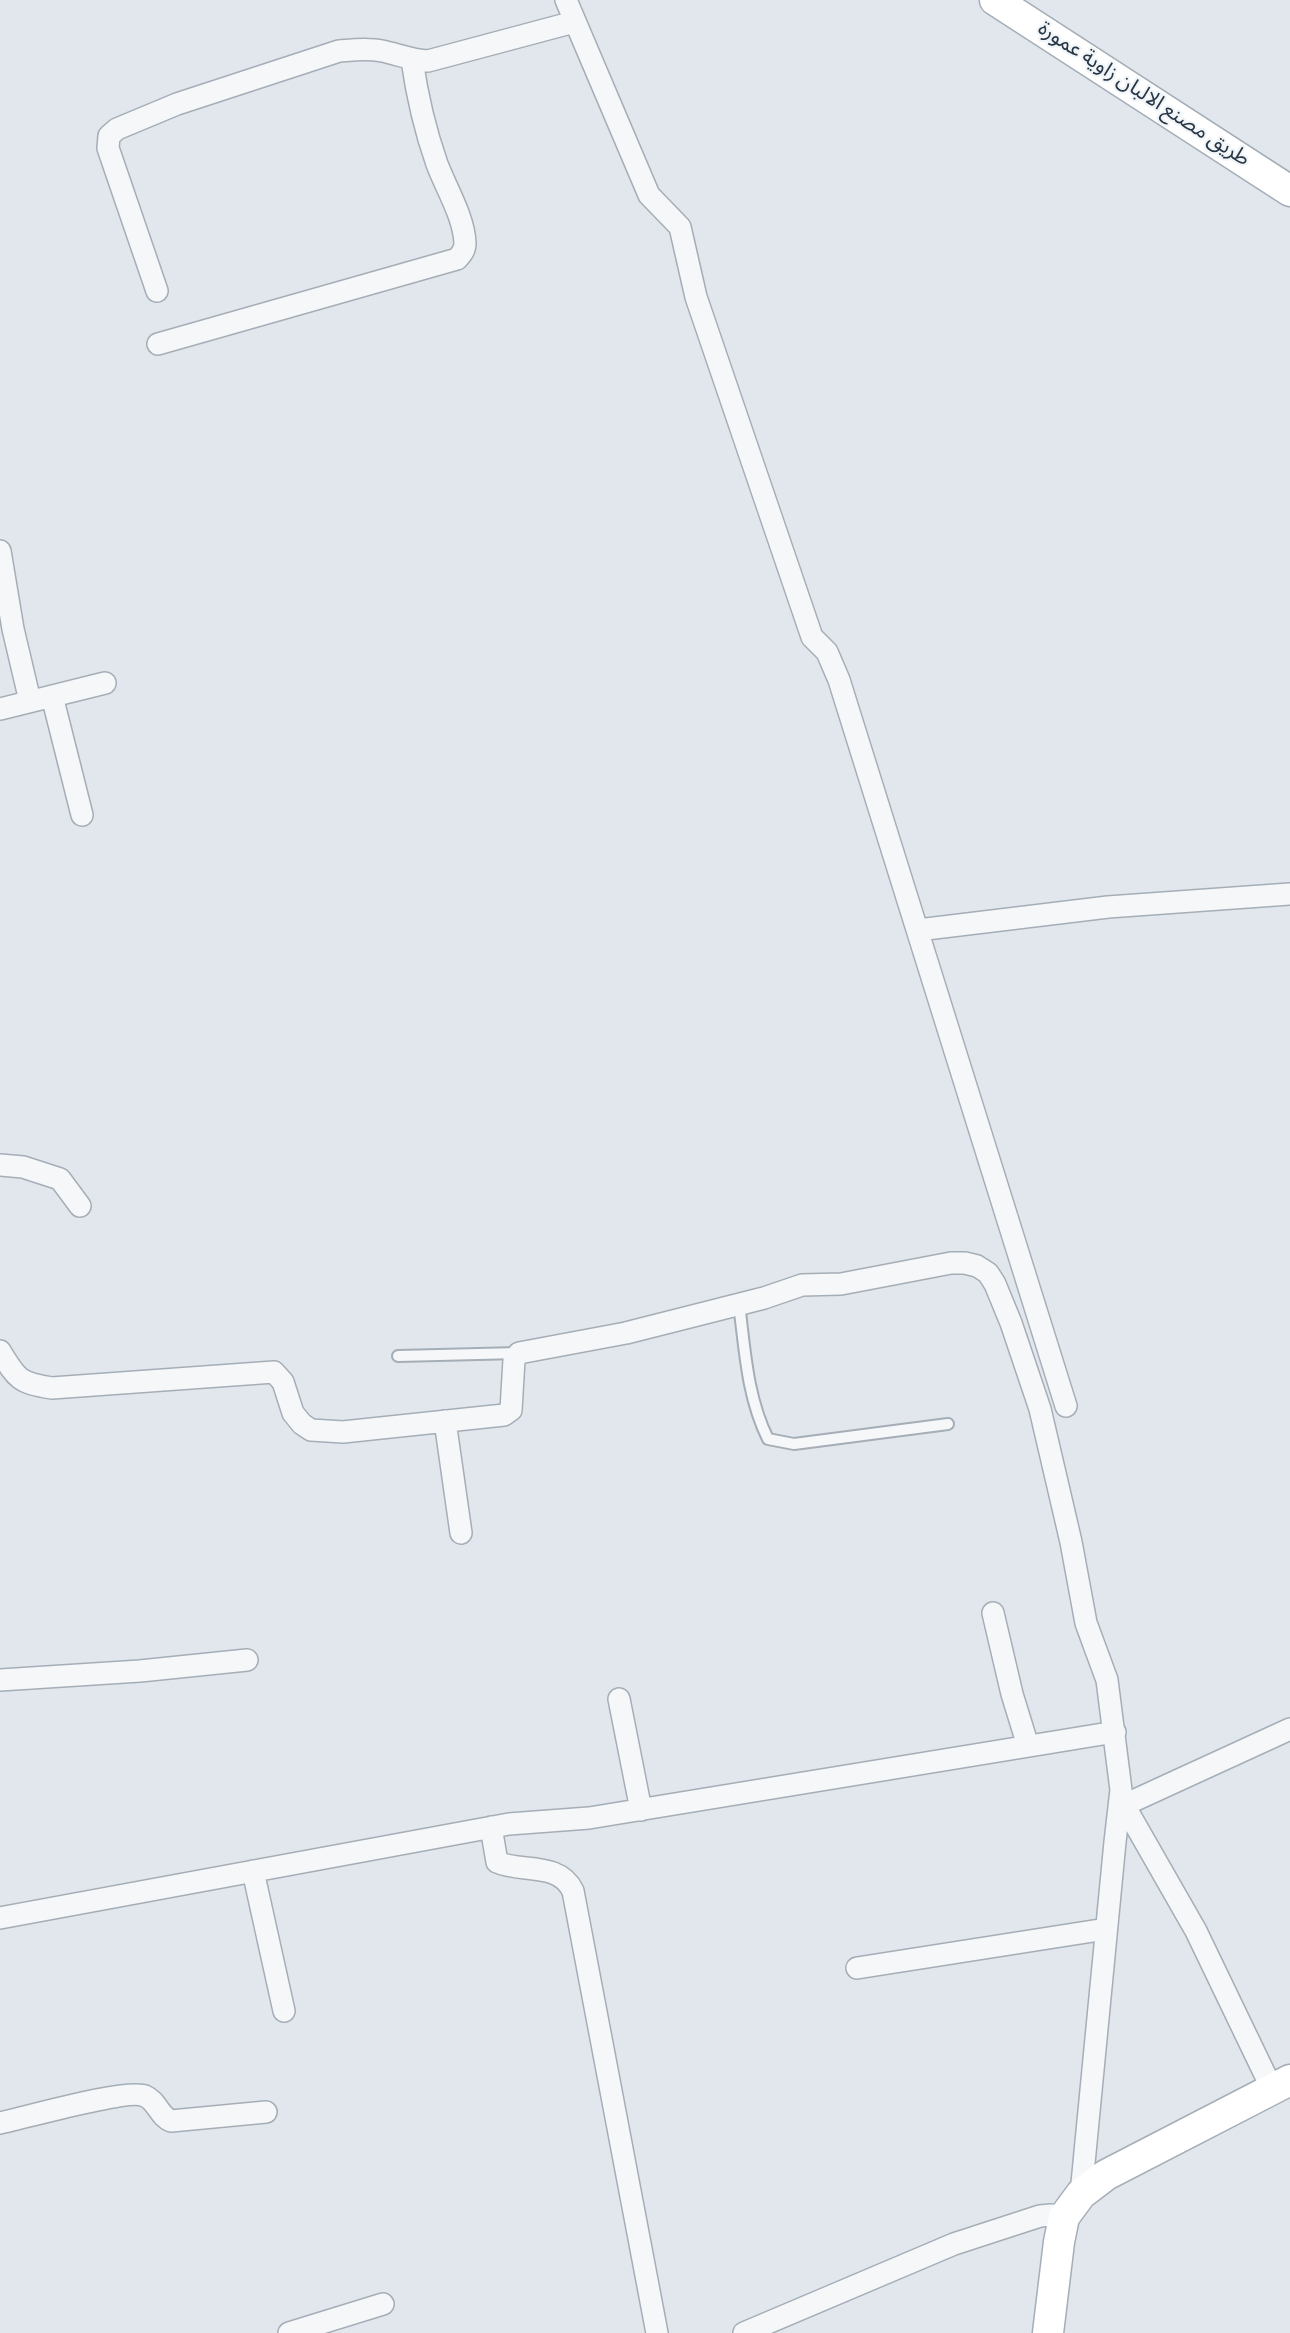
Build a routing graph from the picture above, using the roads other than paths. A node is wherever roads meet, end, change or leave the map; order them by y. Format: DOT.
graph roads {
  1 [pos="566,0"];
  2 [pos="995,0"];
  3 [pos="574,22"];
  4 [pos="412,60"];
  5 [pos="1290,190"];
  6 [pos="157,291"];
  7 [pos="158,344"];
  8 [pos="0,551"];
  9 [pos="105,683"];
  10 [pos="52,696"];
  11 [pos="30,701"];
  12 [pos="0,709"];
  13 [pos="82,815"];
  14 [pos="1290,894"];
  15 [pos="918,930"];
  16 [pos="0,1165"];
  17 [pos="80,1206"];
  18 [pos="739,1304"];
  19 [pos="0,1351"];
  20 [pos="519,1353"];
  21 [pos="398,1356"];
  22 [pos="1066,1406"];
  23 [pos="446,1421"];
  24 [pos="948,1424"];
  25 [pos="461,1533"];
  26 [pos="993,1612"];
  27 [pos="247,1660"];
  28 [pos="0,1680"];
  29 [pos="619,1699"];
  30 [pos="1290,1729"];
  31 [pos="1114,1732"];
  32 [pos="1028,1746"];
  33 [pos="1122,1806"];
  34 [pos="641,1810"];
  35 [pos="491,1827"];
  36 [pos="253,1871"];
  37 [pos="0,1918"];
  38 [pos="1106,1929"];
  39 [pos="857,1968"];
  40 [pos="284,2011"];
  41 [pos="1281,2084"];
  42 [pos="266,2112"];
  43 [pos="0,2123"];
  44 [pos="1072,2206"];
  45 [pos="382,2304"];
  46 [pos="288,2333"];
  47 [pos="657,2333"];
  48 [pos="744,2333"];
  49 [pos="1048,2333"];
  1 -- 3 [label="street"];
  2 -- 5 [label="main road, طريق مصنع الالبان زاوية عمورة"];
  3 -- 4 [label="street"];
  3 -- 15 [label="street"];
  4 -- 6 [label="street"];
  4 -- 7 [label="street"];
  8 -- 11 [label="street"];
  9 -- 10 [label="street"];
  10 -- 11 [label="street"];
  10 -- 13 [label="street"];
  11 -- 12 [label="street"];
  14 -- 15 [label="street"];
  15 -- 22 [label="street"];
  16 -- 17 [label="street"];
  18 -- 20 [label="street"];
  18 -- 24 [label="lane"];
  18 -- 31 [label="street"];
  19 -- 23 [label="street"];
  20 -- 21 [label="lane"];
  20 -- 23 [label="street"];
  23 -- 25 [label="street"];
  26 -- 32 [label="street"];
  27 -- 28 [label="street"];
  29 -- 34 [label="street"];
  30 -- 33 [label="street"];
  31 -- 32 [label="street"];
  31 -- 33 [label="street"];
  32 -- 34 [label="street"];
  33 -- 38 [label="street"];
  33 -- 41 [label="street"];
  34 -- 35 [label="street"];
  35 -- 36 [label="street"];
  35 -- 47 [label="street"];
  36 -- 37 [label="street"];
  36 -- 40 [label="street"];
  38 -- 39 [label="street"];
  38 -- 44 [label="street"];
  41 -- 44 [label="main road"];
  42 -- 43 [label="street"];
  44 -- 48 [label="street"];
  44 -- 49 [label="main road"];
  45 -- 46 [label="street"];
}
